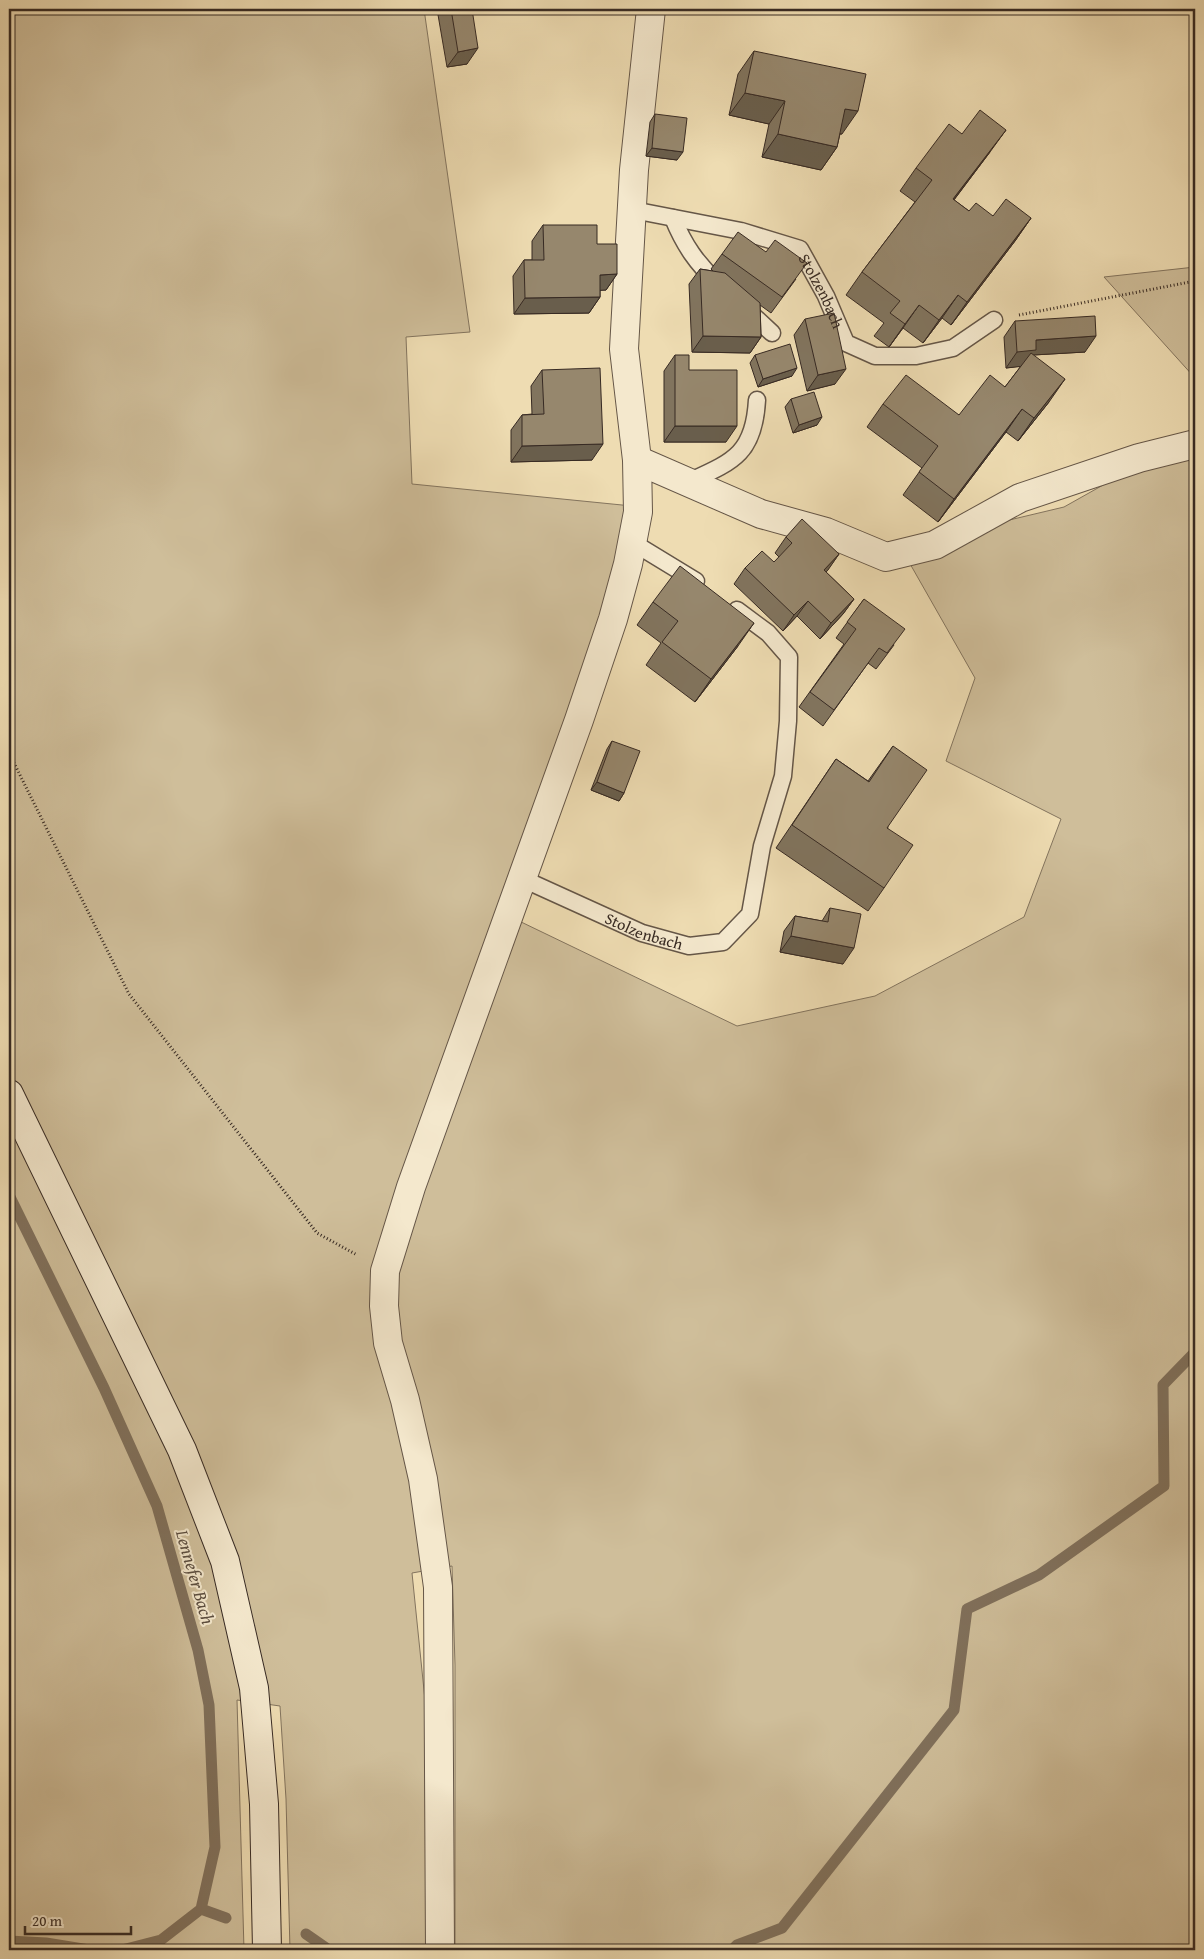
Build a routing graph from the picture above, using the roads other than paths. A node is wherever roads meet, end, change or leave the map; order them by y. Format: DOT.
graph roads {
  1 [pos="650,9"];
  2 [pos="633,210"];
  3 [pos="673,218"];
  4 [pos="994,320"];
  5 [pos="772,333"];
  6 [pos="757,400"];
  7 [pos="1195,444"];
  8 [pos="637,460"];
  9 [pos="686,483"];
  10 [pos="632,542"];
  11 [pos="708,589"];
  12 [pos="724,600"];
  13 [pos="523,879"];
  14 [pos="9,1094"];
  15 [pos="267,1950"];
  16 [pos="440,1950"];
  1 -- 2 [label="street"];
  2 -- 3 [label="lane, Stolzenbach"];
  2 -- 8 [label="street"];
  3 -- 4 [label="lane, Stolzenbach"];
  3 -- 5 [label="lane"];
  6 -- 9 [label="lane"];
  7 -- 9 [label="street"];
  8 -- 9 [label="street"];
  8 -- 10 [label="street"];
  10 -- 11 [label="lane"];
  10 -- 13 [label="street"];
  12 -- 13 [label="lane, Stolzenbach"];
  13 -- 16 [label="street"];
  14 -- 15 [label="street"];
}
